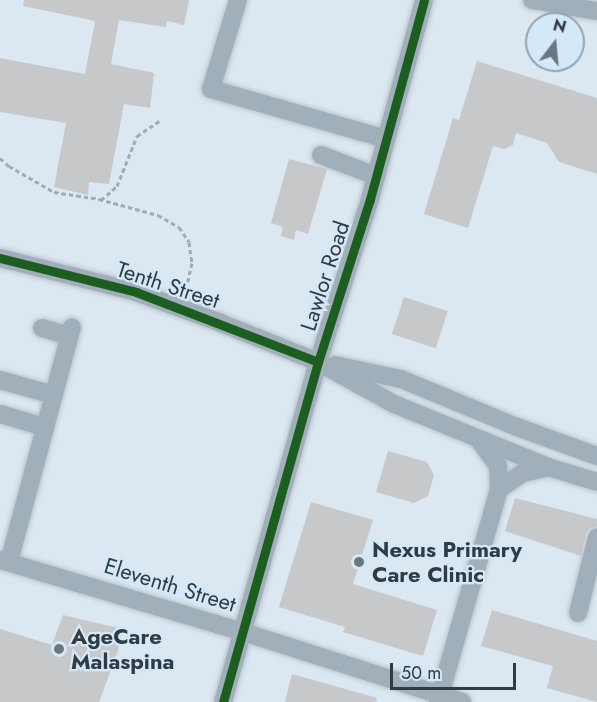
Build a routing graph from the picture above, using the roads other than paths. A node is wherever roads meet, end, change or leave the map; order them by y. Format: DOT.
graph roads {
  1 [pos="238,0"];
  2 [pos="424,0"];
  3 [pos="531,0"];
  4 [pos="597,11"];
  5 [pos="386,139"];
  6 [pos="321,155"];
  7 [pos="376,176"];
  8 [pos="0,258"];
  9 [pos="42,328"];
  10 [pos="318,362"];
  11 [pos="0,380"];
  12 [pos="54,395"];
  13 [pos="0,414"];
  14 [pos="45,426"];
  15 [pos="479,439"];
  16 [pos="597,456"];
  17 [pos="548,467"];
  18 [pos="597,482"];
  19 [pos="499,489"];
  20 [pos="597,537"];
  21 [pos="4,561"];
  22 [pos="578,613"];
  23 [pos="243,632"];
  24 [pos="439,699"];
  25 [pos="223,702"];
  26 [pos="462,702"];
  1 -- 5 [label="street"];
  2 -- 5 [label="street, Lawlor Road"];
  3 -- 4 [label="street"];
  5 -- 7 [label="street, Lawlor Road"];
  6 -- 7 [label="street"];
  7 -- 10 [label="street, Lawlor Road"];
  8 -- 10 [label="street, Tenth Street"];
  9 -- 12 [label="street"];
  10 -- 15 [label="street, Tenth Street"];
  10 -- 16 [label="street, Tenth Street"];
  10 -- 23 [label="street, Lawlor Road"];
  11 -- 12 [label="street"];
  12 -- 14 [label="street"];
  13 -- 14 [label="street"];
  14 -- 21 [label="street"];
  15 -- 17 [label="street, Tenth Street"];
  15 -- 19 [label="street"];
  17 -- 18 [label="street, Tenth Street"];
  17 -- 19 [label="street"];
  19 -- 24 [label="street"];
  20 -- 22 [label="street"];
  21 -- 23 [label="street, Eleventh Street"];
  23 -- 24 [label="street, Eleventh Street"];
  23 -- 25 [label="street, Lawlor Road"];
  24 -- 26 [label="street, Eleventh Street"];
}
